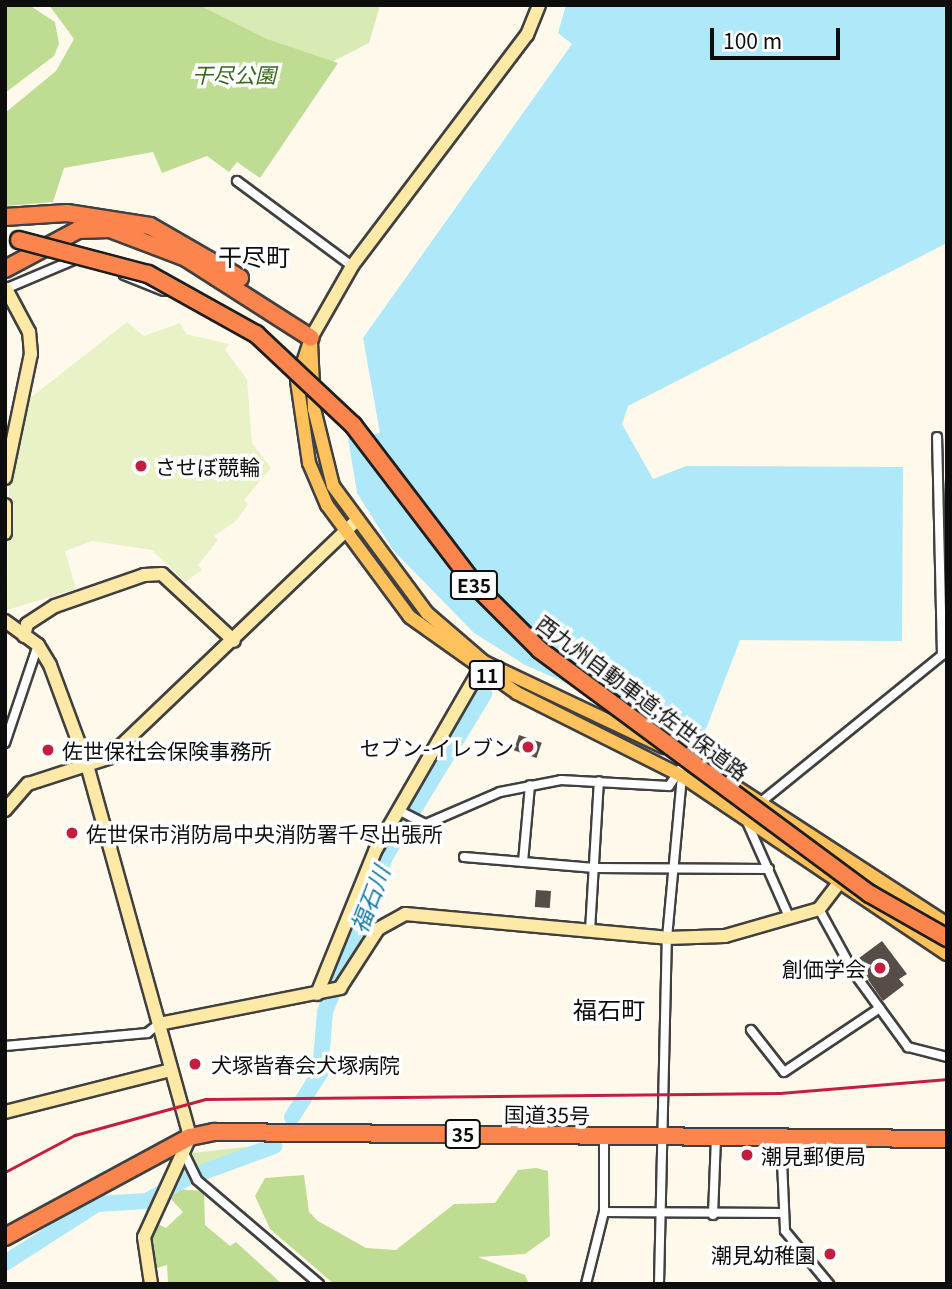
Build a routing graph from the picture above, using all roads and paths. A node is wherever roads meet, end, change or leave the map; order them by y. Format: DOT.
graph roads {
  1 [pos="539,5"];
  2 [pos="237,181"];
  3 [pos="5,217"];
  4 [pos="12,239"];
  5 [pos="352,266"];
  6 [pos="5,269"];
  7 [pos="6,289"];
  8 [pos="311,338"];
  9 [pos="297,381"];
  10 [pos="937,437"];
  11 [pos="5,478"];
  12 [pos="5,505"];
  13 [pos="350,527"];
  14 [pos="5,533"];
  15 [pos="5,621"];
  16 [pos="24,636"];
  17 [pos="234,641"];
  18 [pos="38,645"];
  19 [pos="482,666"];
  20 [pos="5,743"];
  21 [pos="688,758"];
  22 [pos="87,765"];
  23 [pos="682,776"];
  24 [pos="598,781"];
  25 [pos="530,785"];
  26 [pos="762,801"];
  27 [pos="5,810"];
  28 [pos="401,811"];
  29 [pos="744,816"];
  30 [pos="464,857"];
  31 [pos="523,862"];
  32 [pos="852,866"];
  33 [pos="595,868"];
  34 [pos="678,869"];
  35 [pos="769,869"];
  36 [pos="840,884"];
  37 [pos="819,909"];
  38 [pos="790,919"];
  39 [pos="947,924"];
  40 [pos="590,931"];
  41 [pos="667,938"];
  42 [pos="947,938"];
  43 [pos="947,954"];
  44 [pos="317,994"];
  45 [pos="880,1007"];
  46 [pos="159,1024"];
  47 [pos="751,1030"];
  48 [pos="5,1046"];
  49 [pos="947,1056"];
  50 [pos="171,1070"];
  51 [pos="5,1112"];
  52 [pos="604,1136"];
  53 [pos="663,1136"];
  54 [pos="716,1138"];
  55 [pos="781,1138"];
  56 [pos="947,1139"];
  57 [pos="186,1143"];
  58 [pos="604,1212"];
  59 [pos="782,1213"];
  60 [pos="713,1214"];
  61 [pos="664,1215"];
  62 [pos="5,1237"];
  63 [pos="151,1284"];
  64 [pos="319,1284"];
  65 [pos="586,1284"];
  66 [pos="659,1284"];
  67 [pos="829,1284"];
  1 -- 5 [label="street"];
  2 -- 5 [label="street"];
  3 -- 8 [label="highway"];
  4 -- 42 [label="highway, 西九州自動車道;佐世保道路 / E35, bridge"];
  5 -- 8 [label="street"];
  6 -- 8 [label="highway"];
  7 -- 9 [label="street"];
  7 -- 11 [label="street"];
  8 -- 9 [label="main road, 11"];
  8 -- 13 [label="main road, 11"];
  9 -- 13 [label="main road, 11"];
  10 -- 26 [label="street"];
  12 -- 14 [label="street"];
  13 -- 17 [label="street"];
  13 -- 19 [label="main road, 11"];
  15 -- 16 [label="street"];
  16 -- 17 [label="street"];
  16 -- 18 [label="street"];
  17 -- 22 [label="street"];
  18 -- 20 [label="street"];
  18 -- 22 [label="street"];
  19 -- 21 [label="main road, 11"];
  19 -- 23 [label="main road, 11"];
  19 -- 28 [label="street"];
  21 -- 23 [label="street"];
  21 -- 26 [label="main road, 11"];
  22 -- 27 [label="street"];
  22 -- 46 [label="street"];
  23 -- 24 [label="street"];
  23 -- 29 [label="main road, 11"];
  23 -- 34 [label="street"];
  24 -- 25 [label="street"];
  24 -- 33 [label="street"];
  25 -- 28 [label="street"];
  25 -- 31 [label="street"];
  26 -- 32 [label="main road, 11"];
  28 -- 44 [label="street"];
  29 -- 35 [label="street"];
  29 -- 36 [label="main road, 11"];
  30 -- 31 [label="street"];
  31 -- 33 [label="street"];
  32 -- 36 [label="street"];
  32 -- 39 [label="main road, 11"];
  33 -- 34 [label="street"];
  33 -- 40 [label="street"];
  34 -- 35 [label="street"];
  34 -- 41 [label="street"];
  35 -- 38 [label="street"];
  36 -- 37 [label="street"];
  36 -- 43 [label="main road, 11"];
  37 -- 38 [label="street"];
  37 -- 45 [label="street"];
  38 -- 41 [label="street"];
  40 -- 41 [label="street"];
  40 -- 44 [label="street"];
  41 -- 53 [label="street"];
  44 -- 46 [label="street"];
  45 -- 47 [label="street"];
  45 -- 49 [label="street"];
  46 -- 48 [label="street"];
  46 -- 50 [label="street"];
  50 -- 51 [label="street"];
  50 -- 57 [label="street"];
  52 -- 53 [label="highway, 国道35号 / 35"];
  52 -- 57 [label="highway, 国道35号 / 35"];
  52 -- 58 [label="street"];
  53 -- 54 [label="highway, 国道35号 / 35"];
  53 -- 61 [label="street"];
  54 -- 55 [label="highway, 国道35号 / 35"];
  54 -- 60 [label="street"];
  55 -- 56 [label="highway, 国道35号 / 35"];
  55 -- 59 [label="street"];
  57 -- 62 [label="highway, 国道35号 / 35"];
  57 -- 63 [label="street"];
  57 -- 64 [label="street"];
  58 -- 61 [label="street"];
  58 -- 65 [label="street"];
  59 -- 60 [label="street"];
  59 -- 67 [label="street"];
  60 -- 61 [label="street"];
  61 -- 66 [label="street"];
}
